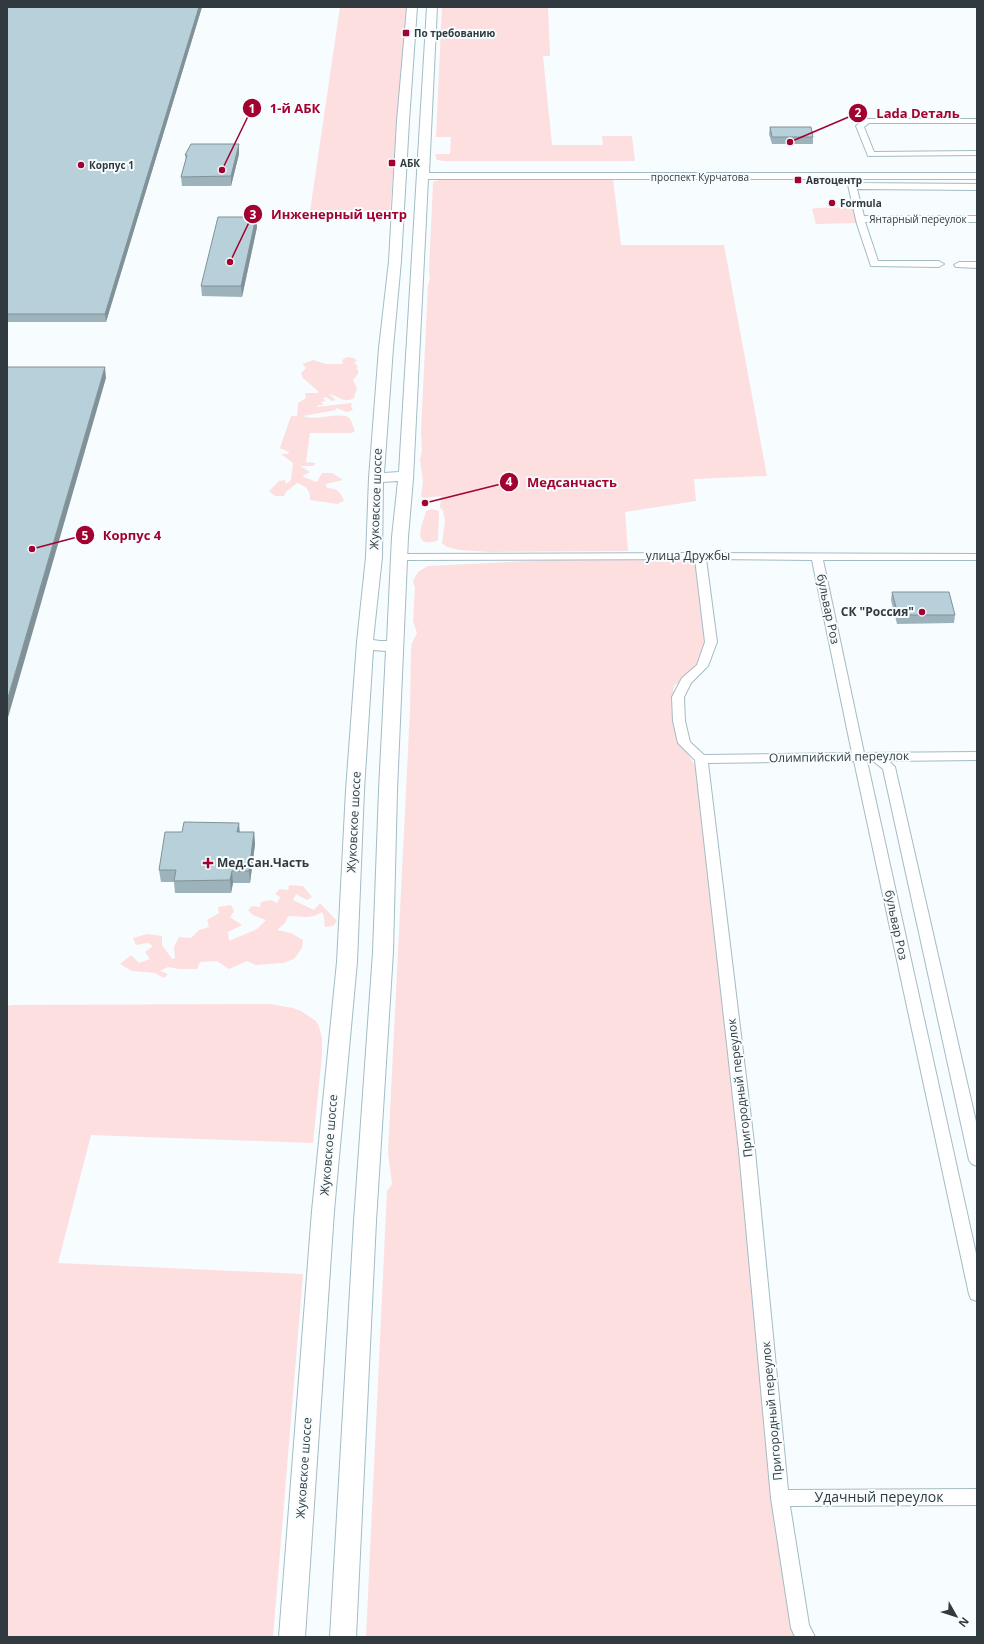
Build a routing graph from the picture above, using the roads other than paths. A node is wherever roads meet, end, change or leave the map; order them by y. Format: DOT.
graph roads {
  1 [pos="412,9"];
  2 [pos="432,9"];
  3 [pos="425,120"];
  4 [pos="403,121"];
  5 [pos="977,121"];
  6 [pos="977,153"];
  7 [pos="872,161"];
  8 [pos="438,164"];
  9 [pos="977,164"];
  10 [pos="531,165"];
  11 [pos="765,165"];
  12 [pos="423,170"];
  13 [pos="694,171"];
  14 [pos="849,175"];
  15 [pos="977,176"];
  16 [pos="977,186"];
  17 [pos="398,209"];
  18 [pos="422,211"];
  19 [pos="860,219"];
  20 [pos="977,219"];
  21 [pos="939,264"];
  22 [pos="959,265"];
  23 [pos="977,265"];
  24 [pos="386,348"];
  25 [pos="414,348"];
  26 [pos="376,478"];
  27 [pos="406,478"];
  28 [pos="700,556"];
  29 [pos="400,557"];
  30 [pos="817,557"];
  31 [pos="977,557"];
  32 [pos="365,642"];
  33 [pos="395,642"];
  34 [pos="874,756"];
  35 [pos="977,756"];
  36 [pos="859,757"];
  37 [pos="701,759"];
  38 [pos="977,1160"];
  39 [pos="977,1294"];
  40 [pos="977,1497"];
  41 [pos="780,1498"];
  42 [pos="292,1637"];
  43 [pos="343,1637"];
  44 [pos="806,1637"];
  1 -- 2 [label="main road"];
  1 -- 4 [label="main road, Жуковское шоссе"];
  2 -- 3 [label="main road"];
  3 -- 4 [label="main road"];
  3 -- 12 [label="main road"];
  4 -- 17 [label="main road, Жуковское шоссе"];
  5 -- 7 [label="street"];
  6 -- 7 [label="street"];
  7 -- 9 [label="main road"];
  8 -- 12 [label="main road"];
  10 -- 13 [label="main road, проспект Курчатова"];
  11 -- 13 [label="main road, проспект Курчатова"];
  12 -- 13 [label="main road, проспект Курчатова"];
  12 -- 18 [label="main road"];
  13 -- 14 [label="main road, проспект Курчатова"];
  14 -- 15 [label="main road, проспект Курчатова"];
  14 -- 16 [label="street"];
  14 -- 19 [label="street"];
  17 -- 18 [label="main road"];
  17 -- 24 [label="main road, Жуковское шоссе"];
  18 -- 25 [label="main road"];
  19 -- 20 [label="street, Янтарный переулок"];
  19 -- 21 [label="street"];
  22 -- 23 [label="street"];
  24 -- 25 [label="main road"];
  24 -- 26 [label="main road, Жуковское шоссе"];
  25 -- 27 [label="main road"];
  26 -- 27 [label="main road"];
  26 -- 32 [label="main road, Жуковское шоссе"];
  27 -- 29 [label="main road"];
  28 -- 29 [label="street, улица Дружбы"];
  28 -- 30 [label="street, улица Дружбы"];
  28 -- 37 [label="street"];
  29 -- 33 [label="main road"];
  30 -- 31 [label="street, улица Дружбы"];
  30 -- 36 [label="street, бульвар Роз"];
  32 -- 33 [label="main road"];
  32 -- 42 [label="main road, Жуковское шоссе"];
  33 -- 43 [label="main road"];
  34 -- 35 [label="street, Олимпийский переулок"];
  34 -- 36 [label="street, Олимпийский переулок"];
  34 -- 38 [label="street"];
  36 -- 37 [label="street, Олимпийский переулок"];
  36 -- 39 [label="street, бульвар Роз"];
  37 -- 41 [label="street, Пригородный переулок"];
  40 -- 41 [label="street, Удачный переулок"];
  41 -- 44 [label="street, Пригородный переулок"];
}
